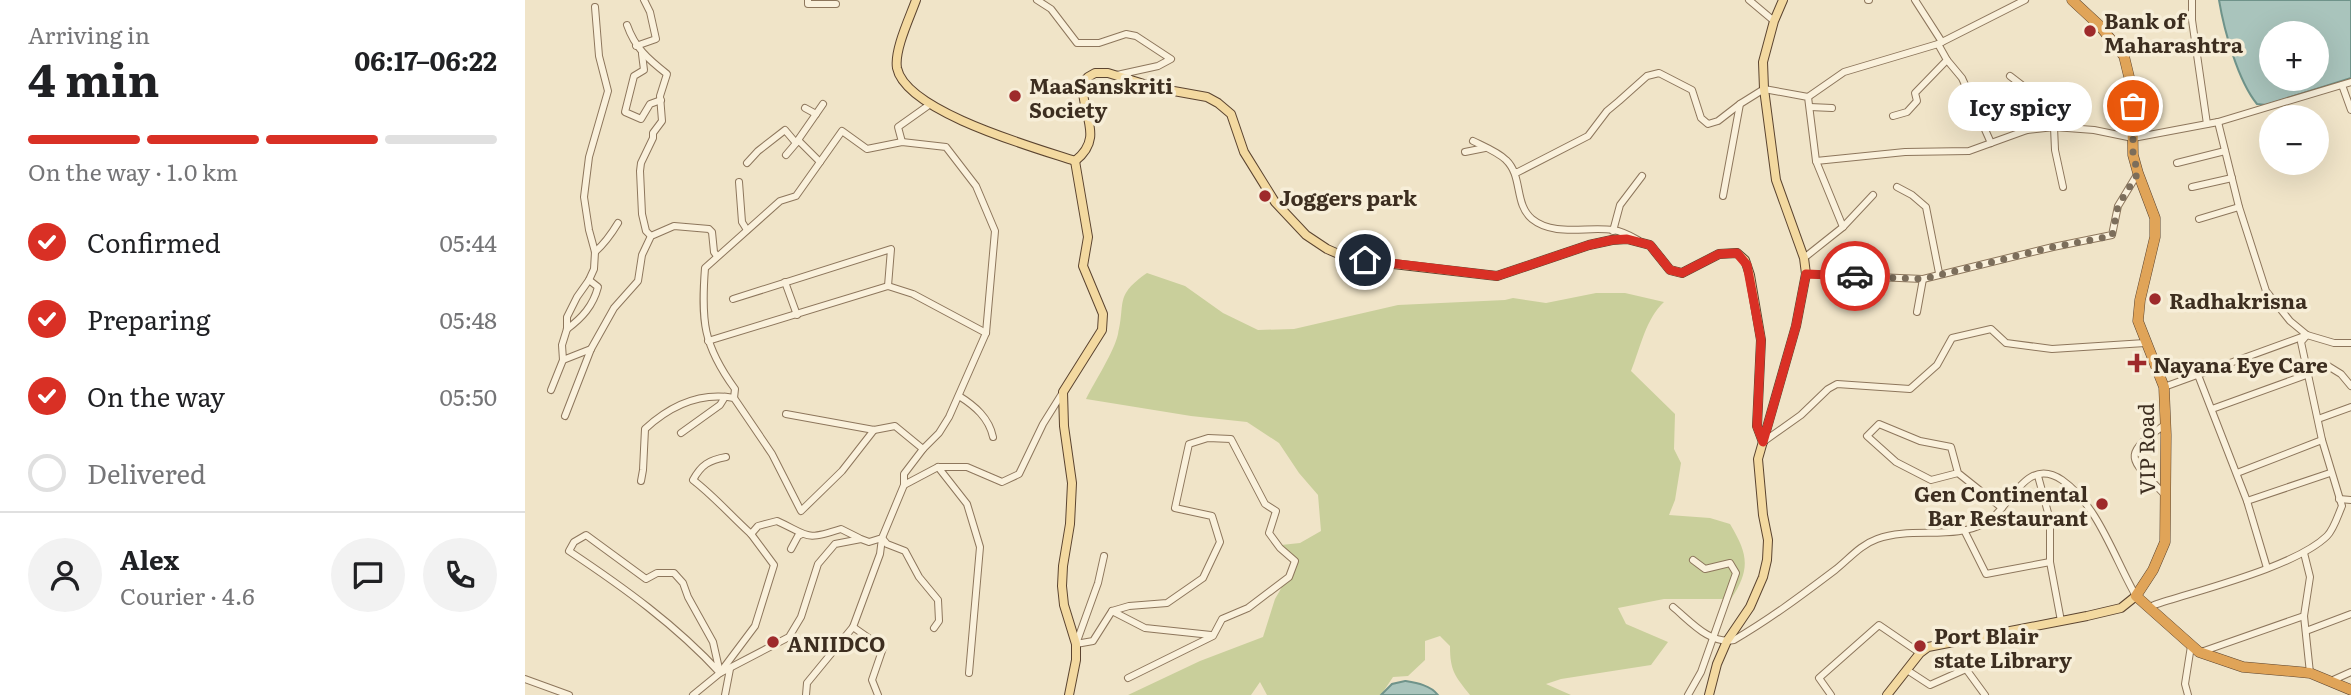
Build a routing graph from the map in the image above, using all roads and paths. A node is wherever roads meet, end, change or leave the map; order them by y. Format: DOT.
graph roads {
  1 [pos="644,0"];
  2 [pos="808,0"];
  3 [pos="916,0"];
  4 [pos="1037,0"];
  5 [pos="1749,0"];
  6 [pos="1783,0"];
  7 [pos="1915,0"];
  8 [pos="2025,0"];
  9 [pos="2072,0"];
  10 [pos="2192,0"];
  11 [pos="837,4"];
  12 [pos="594,7"];
  13 [pos="660,19"];
  14 [pos="650,20"];
  15 [pos="1774,21"];
  16 [pos="627,25"];
  17 [pos="1940,43"];
  18 [pos="636,46"];
  19 [pos="642,54"];
  20 [pos="1947,60"];
  21 [pos="1117,75"];
  22 [pos="2010,76"];
  23 [pos="2351,82"];
  24 [pos="2342,85"];
  25 [pos="1764,89"];
  26 [pos="1808,97"];
  27 [pos="661,100"];
  28 [pos="824,104"];
  29 [pos="1740,104"];
  30 [pos="929,105"];
  31 [pos="1810,107"];
  32 [pos="805,108"];
  33 [pos="1832,108"];
  34 [pos="2351,110"];
  35 [pos="816,114"];
  36 [pos="1893,116"];
  37 [pos="2218,122"];
  38 [pos="2207,124"];
  39 [pos="2054,127"];
  40 [pos="2027,130"];
  41 [pos="2133,138"];
  42 [pos="797,141"];
  43 [pos="1473,141"];
  44 [pos="902,142"];
  45 [pos="1991,143"];
  46 [pos="1485,148"];
  47 [pos="2225,151"];
  48 [pos="1465,152"];
  49 [pos="786,155"];
  50 [pos="1075,161"];
  51 [pos="1816,161"];
  52 [pos="820,162"];
  53 [pos="747,163"];
  54 [pos="2177,163"];
  55 [pos="1515,172"];
  56 [pos="2138,173"];
  57 [pos="1642,176"];
  58 [pos="2232,178"];
  59 [pos="739,182"];
  60 [pos="1897,187"];
  61 [pos="2063,187"];
  62 [pos="2192,187"];
  63 [pos="1873,195"];
  64 [pos="1723,197"];
  65 [pos="2239,206"];
  66 [pos="2199,219"];
  67 [pos="618,223"];
  68 [pos="1843,227"];
  69 [pos="747,230"];
  70 [pos="1613,230"];
  71 [pos="651,236"];
  72 [pos="1612,240"];
  73 [pos="1643,242"];
  74 [pos="596,252"];
  75 [pos="717,256"];
  76 [pos="1804,258"];
  77 [pos="1939,273"];
  78 [pos="1806,274"];
  79 [pos="1923,279"];
  80 [pos="589,280"];
  81 [pos="785,282"];
  82 [pos="888,286"];
  83 [pos="733,299"];
  84 [pos="1917,312"];
  85 [pos="797,315"];
  86 [pos="567,329"];
  87 [pos="986,333"];
  88 [pos="2307,335"];
  89 [pos="708,341"];
  90 [pos="2145,343"];
  91 [pos="2351,343"];
  92 [pos="591,349"];
  93 [pos="563,360"];
  94 [pos="2328,366"];
  95 [pos="2309,374"];
  96 [pos="2198,375"];
  97 [pos="2351,386"];
  98 [pos="2164,387"];
  99 [pos="551,390"];
  100 [pos="1063,392"];
  101 [pos="959,396"];
  102 [pos="725,397"];
  103 [pos="734,398"];
  104 [pos="2351,407"];
  105 [pos="2212,409"];
  106 [pos="786,414"];
  107 [pos="565,415"];
  108 [pos="2318,419"];
  109 [pos="2166,424"];
  110 [pos="874,430"];
  111 [pos="681,433"];
  112 [pos="993,437"];
  113 [pos="2322,440"];
  114 [pos="1763,442"];
  115 [pos="923,449"];
  116 [pos="726,457"];
  117 [pos="938,467"];
  118 [pos="1958,473"];
  119 [pos="2237,473"];
  120 [pos="2330,473"];
  121 [pos="2038,476"];
  122 [pos="641,481"];
  123 [pos="904,485"];
  124 [pos="2165,495"];
  125 [pos="2339,499"];
  126 [pos="2351,500"];
  127 [pos="2247,501"];
  128 [pos="2002,508"];
  129 [pos="1964,530"];
  130 [pos="751,534"];
  131 [pos="801,534"];
  132 [pos="861,538"];
  133 [pos="882,538"];
  134 [pos="791,549"];
  135 [pos="2304,552"];
  136 [pos="1104,555"];
  137 [pos="1693,560"];
  138 [pos="2050,562"];
  139 [pos="2267,568"];
  140 [pos="2136,596"];
  141 [pos="1672,607"];
  142 [pos="2149,608"];
  143 [pos="1112,611"];
  144 [pos="2351,614"];
  145 [pos="2304,617"];
  146 [pos="2061,621"];
  147 [pos="853,626"];
  148 [pos="934,628"];
  149 [pos="2306,631"];
  150 [pos="1213,636"];
  151 [pos="1712,638"];
  152 [pos="1727,641"];
  153 [pos="1076,644"];
  154 [pos="2195,649"];
  155 [pos="1920,653"];
  156 [pos="730,668"];
  157 [pos="1907,670"];
  158 [pos="2351,672"];
  159 [pos="969,673"];
  160 [pos="2310,673"];
  161 [pos="720,674"];
  162 [pos="1128,678"];
  163 [pos="525,679"];
  164 [pos="2331,681"];
  165 [pos="2351,690"];
  166 [pos="569,695"];
  167 [pos="693,695"];
  168 [pos="725,695"];
  169 [pos="806,695"];
  170 [pos="878,695"];
  171 [pos="1069,695"];
  172 [pos="1688,695"];
  173 [pos="1709,695"];
  174 [pos="1831,695"];
  175 [pos="1887,695"];
  176 [pos="1985,695"];
  177 [pos="2187,695"];
  1 -- 14 [label="street"];
  2 -- 11 [label="street"];
  3 -- 30 [label="main road"];
  4 -- 21 [label="street"];
  5 -- 15 [label="street"];
  6 -- 15 [label="main road"];
  7 -- 17 [label="street"];
  8 -- 17 [label="street"];
  9 -- 41 [label="highway, VIP Road"];
  10 -- 38 [label="street"];
  12 -- 74 [label="street"];
  13 -- 14 [label="street"];
  14 -- 18 [label="street"];
  15 -- 25 [label="main road"];
  16 -- 18 [label="street"];
  17 -- 20 [label="street"];
  17 -- 26 [label="street"];
  18 -- 19 [label="street"];
  19 -- 27 [label="street"];
  19 -- 27 [label="street"];
  20 -- 36 [label="street"];
  20 -- 45 [label="street"];
  21 -- 50 [label="main road"];
  21 -- 72 [label="main road"];
  22 -- 40 [label="street"];
  23 -- 24 [label="street"];
  24 -- 34 [label="street"];
  24 -- 37 [label="street"];
  25 -- 26 [label="street"];
  25 -- 29 [label="street"];
  25 -- 76 [label="main road"];
  26 -- 31 [label="street"];
  27 -- 71 [label="street"];
  28 -- 35 [label="street"];
  29 -- 55 [label="street"];
  29 -- 64 [label="street"];
  30 -- 44 [label="street"];
  30 -- 50 [label="main road"];
  31 -- 33 [label="street"];
  31 -- 51 [label="street"];
  32 -- 35 [label="street"];
  35 -- 42 [label="street"];
  37 -- 38 [label="street"];
  37 -- 47 [label="street"];
  38 -- 41 [label="street"];
  39 -- 40 [label="street"];
  39 -- 41 [label="street"];
  39 -- 61 [label="street"];
  40 -- 45 [label="street"];
  41 -- 56 [label="highway, VIP Road"];
  42 -- 49 [label="street"];
  42 -- 52 [label="street"];
  42 -- 53 [label="street"];
  43 -- 46 [label="street"];
  44 -- 52 [label="street"];
  44 -- 87 [label="street"];
  45 -- 51 [label="street"];
  46 -- 48 [label="street"];
  46 -- 55 [label="street"];
  47 -- 54 [label="street"];
  47 -- 58 [label="street"];
  50 -- 100 [label="main road"];
  51 -- 68 [label="street"];
  52 -- 69 [label="street"];
  55 -- 70 [label="street"];
  56 -- 77 [label="street"];
  56 -- 90 [label="highway, VIP Road"];
  57 -- 70 [label="street"];
  58 -- 62 [label="street"];
  58 -- 65 [label="street"];
  59 -- 69 [label="street"];
  60 -- 77 [label="street"];
  63 -- 68 [label="street"];
  65 -- 66 [label="street"];
  65 -- 88 [label="street"];
  67 -- 74 [label="street"];
  68 -- 76 [label="street"];
  69 -- 75 [label="street"];
  70 -- 72 [label="street"];
  70 -- 73 [label="street"];
  71 -- 75 [label="street"];
  71 -- 92 [label="street"];
  72 -- 73 [label="main road"];
  73 -- 114 [label="main road"];
  74 -- 80 [label="street"];
  75 -- 89 [label="street"];
  76 -- 78 [label="main road"];
  77 -- 79 [label="street"];
  78 -- 79 [label="street"];
  78 -- 114 [label="main road"];
  79 -- 84 [label="street"];
  80 -- 86 [label="street"];
  80 -- 86 [label="street"];
  81 -- 82 [label="street"];
  81 -- 83 [label="street"];
  81 -- 85 [label="street"];
  82 -- 85 [label="street"];
  82 -- 87 [label="street"];
  85 -- 89 [label="street"];
  86 -- 93 [label="street"];
  87 -- 101 [label="street"];
  88 -- 91 [label="street"];
  88 -- 95 [label="street"];
  88 -- 96 [label="street"];
  89 -- 103 [label="street"];
  90 -- 98 [label="highway, VIP Road"];
  90 -- 114 [label="street"];
  92 -- 93 [label="street"];
  92 -- 107 [label="street"];
  93 -- 99 [label="street"];
  94 -- 97 [label="street"];
  95 -- 105 [label="street"];
  95 -- 108 [label="street"];
  96 -- 98 [label="street"];
  96 -- 105 [label="street"];
  98 -- 109 [label="highway, VIP Road"];
  100 -- 117 [label="street"];
  100 -- 153 [label="main road"];
  101 -- 112 [label="street"];
  101 -- 115 [label="street"];
  102 -- 103 [label="street"];
  102 -- 111 [label="street"];
  102 -- 122 [label="street"];
  103 -- 110 [label="street"];
  104 -- 108 [label="street"];
  105 -- 119 [label="street"];
  106 -- 110 [label="street"];
  108 -- 113 [label="street"];
  109 -- 124 [label="highway, VIP Road"];
  109 -- 124 [label="street"];
  110 -- 115 [label="street"];
  113 -- 119 [label="street"];
  113 -- 120 [label="street"];
  114 -- 152 [label="main road"];
  115 -- 123 [label="street"];
  116 -- 130 [label="street"];
  117 -- 123 [label="street"];
  117 -- 159 [label="street"];
  118 -- 118 [label="street"];
  118 -- 128 [label="street"];
  119 -- 127 [label="street"];
  120 -- 125 [label="street"];
  120 -- 127 [label="street"];
  121 -- 128 [label="street"];
  121 -- 138 [label="street"];
  121 -- 140 [label="street"];
  123 -- 133 [label="street"];
  124 -- 140 [label="highway, VIP Road"];
  125 -- 126 [label="street"];
  125 -- 135 [label="street"];
  127 -- 139 [label="street"];
  128 -- 129 [label="street"];
  129 -- 138 [label="street"];
  129 -- 152 [label="street"];
  130 -- 131 [label="street"];
  130 -- 161 [label="street"];
  131 -- 132 [label="street"];
  131 -- 134 [label="street"];
  132 -- 133 [label="street"];
  132 -- 156 [label="street"];
  133 -- 147 [label="street"];
  133 -- 148 [label="street"];
  135 -- 139 [label="street"];
  135 -- 145 [label="street"];
  136 -- 153 [label="street"];
  137 -- 151 [label="street"];
  138 -- 146 [label="street"];
  139 -- 142 [label="street"];
  140 -- 142 [label="highway"];
  140 -- 146 [label="main road"];
  141 -- 151 [label="street"];
  142 -- 154 [label="highway"];
  143 -- 150 [label="street"];
  143 -- 150 [label="street"];
  143 -- 153 [label="street"];
  144 -- 149 [label="street"];
  145 -- 149 [label="street"];
  145 -- 154 [label="street"];
  146 -- 155 [label="main road"];
  147 -- 169 [label="street"];
  147 -- 170 [label="street"];
  149 -- 160 [label="street"];
  150 -- 162 [label="street"];
  151 -- 152 [label="street"];
  151 -- 172 [label="street"];
  152 -- 173 [label="main road"];
  153 -- 171 [label="main road"];
  154 -- 160 [label="highway"];
  154 -- 177 [label="street"];
  155 -- 157 [label="main road"];
  155 -- 174 [label="street"];
  156 -- 161 [label="street"];
  156 -- 168 [label="street"];
  157 -- 175 [label="main road"];
  157 -- 176 [label="street"];
  158 -- 164 [label="street"];
  160 -- 164 [label="highway"];
  161 -- 161 [label="street"];
  161 -- 167 [label="street"];
  163 -- 166 [label="street"];
  164 -- 165 [label="highway"];
}
